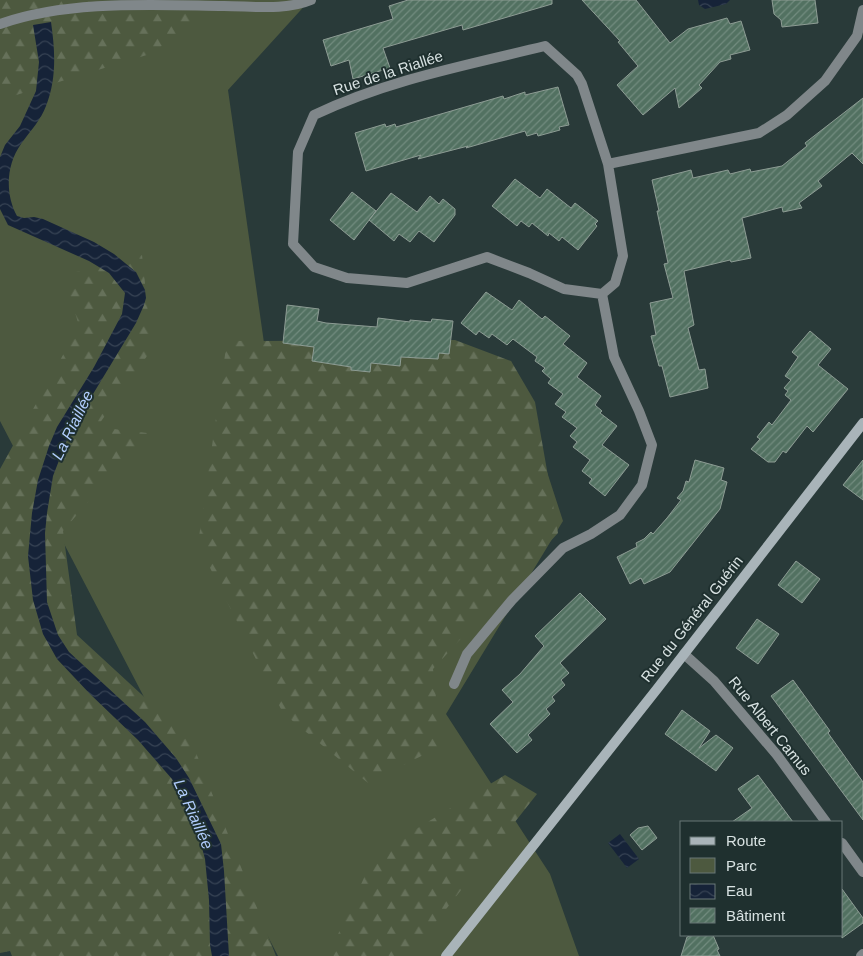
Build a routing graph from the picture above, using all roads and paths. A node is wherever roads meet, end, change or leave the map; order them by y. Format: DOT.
graph roads {
  1 [pos="312,0"];
  2 [pos="863,10"];
  3 [pos="0,24"];
  4 [pos="608,164"];
  5 [pos="602,294"];
  6 [pos="863,423"];
  7 [pos="684,654"];
  8 [pos="454,684"];
  9 [pos="825,821"];
  10 [pos="843,844"];
  11 [pos="863,872"];
  12 [pos="446,956"];
  1 -- 3 [label="street"];
  2 -- 4 [label="street"];
  4 -- 5 [label="street, Rue de la Riallée"];
  4 -- 5 [label="street, Rue de la Riallée"];
  5 -- 8 [label="street"];
  6 -- 7 [label="main road, Rue du Général Guérin"];
  7 -- 9 [label="street, Rue Albert Camus"];
  7 -- 12 [label="main road, Rue du Général Guérin"];
  10 -- 11 [label="street"];
}
